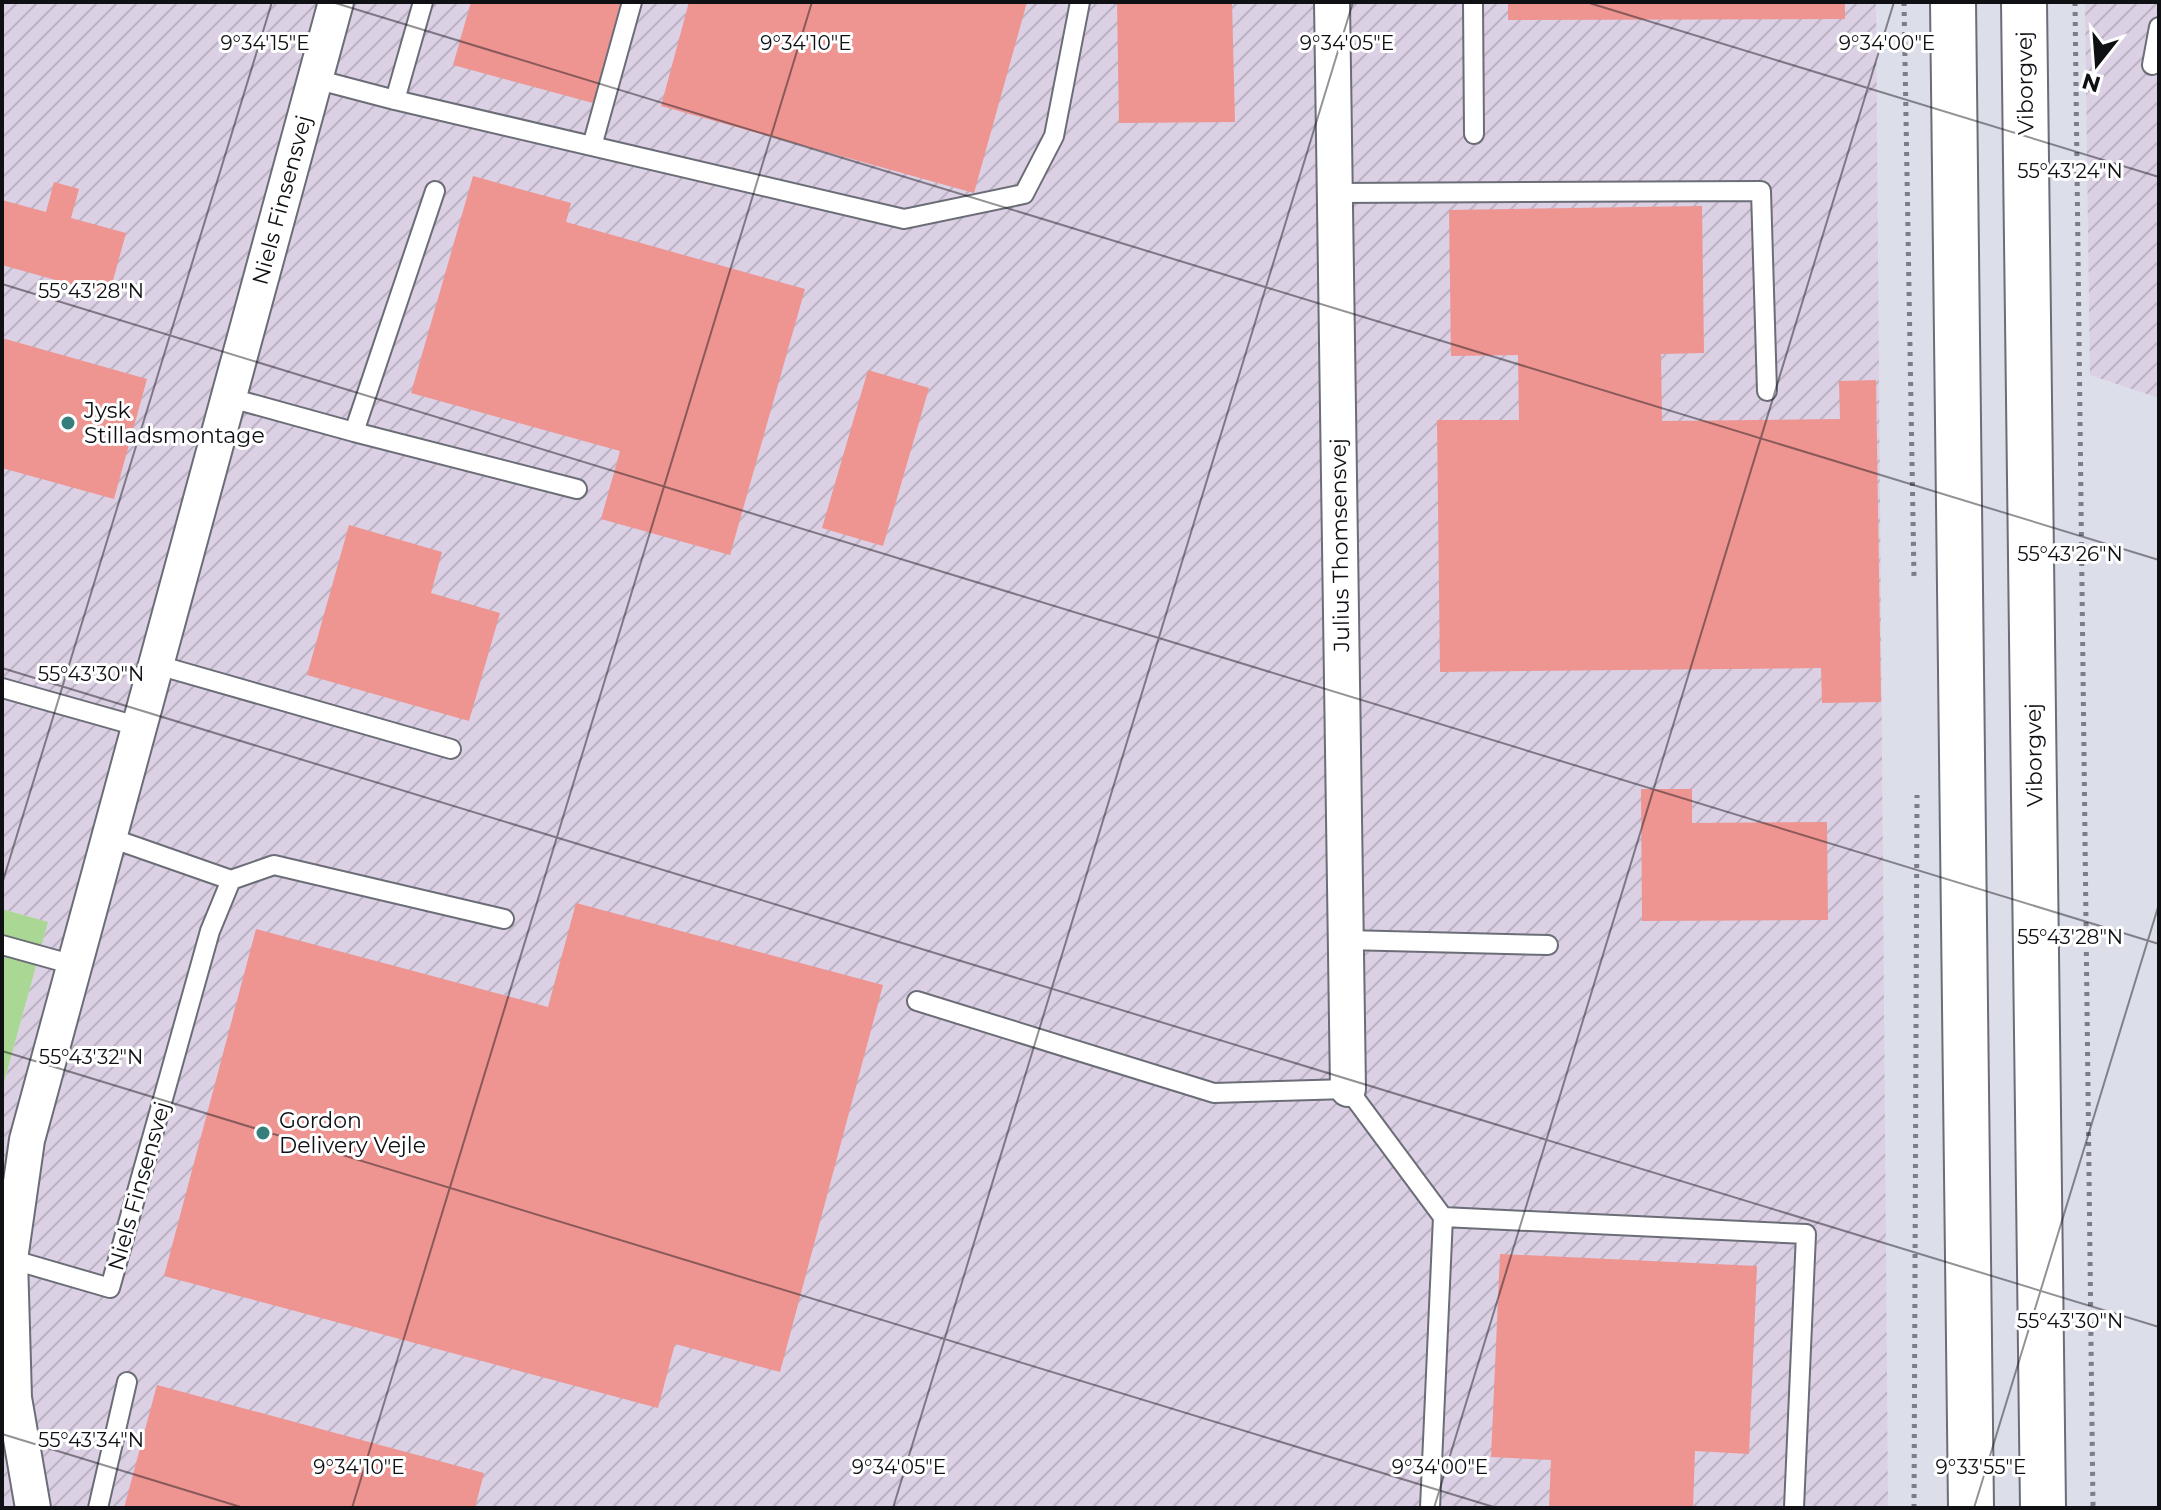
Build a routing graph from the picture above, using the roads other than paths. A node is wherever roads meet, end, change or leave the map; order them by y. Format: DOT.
graph roads {
  1 [pos="336,2"];
  2 [pos="423,2"];
  3 [pos="632,2"];
  4 [pos="1080,2"];
  5 [pos="1332,2"];
  6 [pos="1473,2"];
  7 [pos="1953,2"];
  8 [pos="2024,2"];
  9 [pos="2159,27"];
  10 [pos="2152,65"];
  11 [pos="315,79"];
  12 [pos="395,100"];
  13 [pos="1474,134"];
  14 [pos="592,146"];
  15 [pos="435,191"];
  16 [pos="1335,193"];
  17 [pos="1767,391"];
  18 [pos="227,397"];
  19 [pos="354,432"];
  20 [pos="577,489"];
  21 [pos="154,664"];
  22 [pos="2,688"];
  23 [pos="137,726"];
  24 [pos="451,749"];
  25 [pos="108,837"];
  26 [pos="231,880"];
  27 [pos="504,919"];
  28 [pos="1346,940"];
  29 [pos="2,945"];
  30 [pos="1548,945"];
  31 [pos="74,965"];
  32 [pos="917,1001"];
  33 [pos="1348,1089"];
  34 [pos="1443,1217"];
  35 [pos="10,1259"];
  36 [pos="127,1382"];
  37 [pos="33,1508"];
  38 [pos="98,1508"];
  39 [pos="1430,1508"];
  40 [pos="1794,1508"];
  41 [pos="1971,1508"];
  42 [pos="2043,1508"];
  1 -- 11 [label="street, Niels Finsensvej"];
  2 -- 12 [label="lane"];
  3 -- 14 [label="lane"];
  4 -- 14 [label="lane"];
  5 -- 16 [label="street, Julius Thomsensvej"];
  6 -- 13 [label="lane"];
  7 -- 41 [label="street"];
  8 -- 42 [label="street, Viborgvej"];
  9 -- 10 [label="lane"];
  11 -- 12 [label="lane"];
  11 -- 18 [label="street, Niels Finsensvej"];
  12 -- 14 [label="lane"];
  15 -- 19 [label="lane"];
  16 -- 17 [label="lane"];
  16 -- 28 [label="street, Julius Thomsensvej"];
  18 -- 19 [label="lane"];
  18 -- 21 [label="street, Niels Finsensvej"];
  19 -- 20 [label="lane"];
  21 -- 23 [label="street, Niels Finsensvej"];
  21 -- 24 [label="lane"];
  22 -- 23 [label="lane"];
  23 -- 25 [label="street, Niels Finsensvej"];
  25 -- 26 [label="lane"];
  25 -- 31 [label="street, Niels Finsensvej"];
  26 -- 27 [label="lane"];
  26 -- 35 [label="lane, Niels Finsensvej"];
  28 -- 30 [label="lane"];
  28 -- 33 [label="street, Julius Thomsensvej"];
  29 -- 31 [label="lane"];
  31 -- 35 [label="street, Niels Finsensvej"];
  32 -- 33 [label="lane"];
  33 -- 34 [label="lane"];
  34 -- 39 [label="lane"];
  34 -- 40 [label="lane"];
  35 -- 37 [label="street, Niels Finsensvej"];
  36 -- 38 [label="lane"];
}
